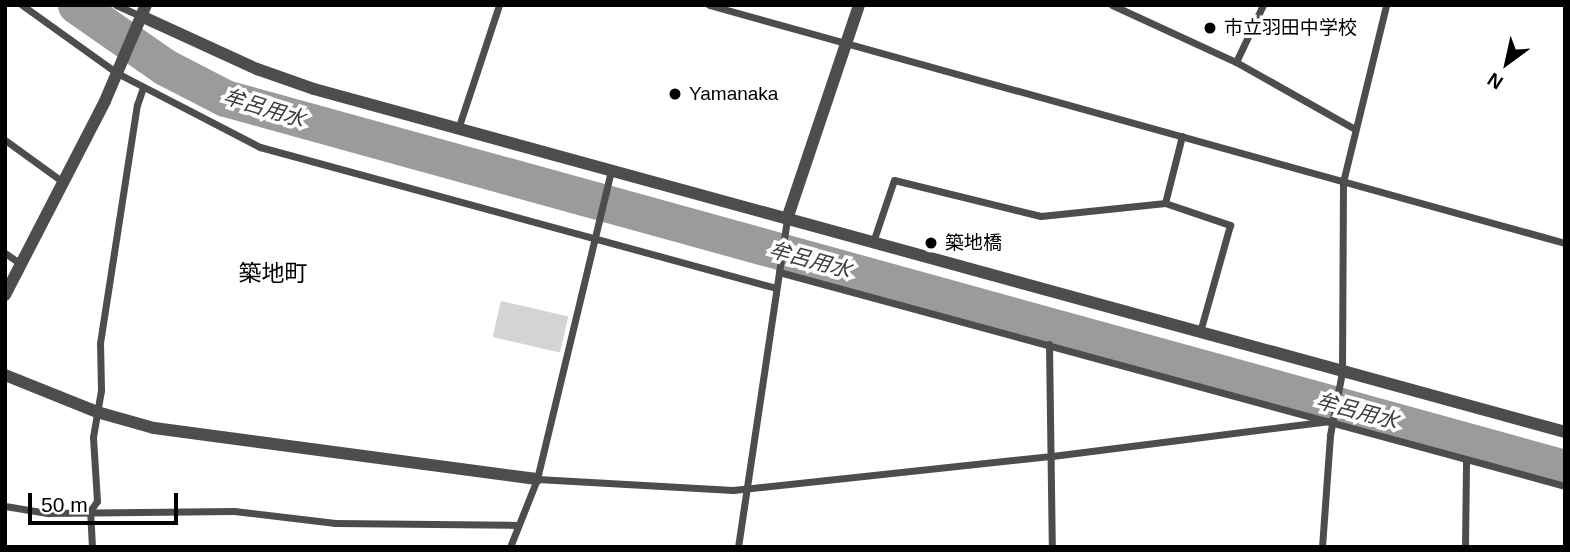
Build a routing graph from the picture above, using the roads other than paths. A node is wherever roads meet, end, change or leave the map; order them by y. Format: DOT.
graph roads {
  1 [pos="22,5"];
  2 [pos="116,5"];
  3 [pos="499,5"];
  4 [pos="709,5"];
  5 [pos="859,5"];
  6 [pos="1112,5"];
  7 [pos="1263,5"];
  8 [pos="1386,5"];
  9 [pos="144,10"];
  10 [pos="847,42"];
  11 [pos="1237,62"];
  12 [pos="117,74"];
  13 [pos="143,88"];
  14 [pos="458,129"];
  15 [pos="1355,129"];
  16 [pos="1182,136"];
  17 [pos="5,139"];
  18 [pos="611,171"];
  19 [pos="63,182"];
  20 [pos="1343,182"];
  21 [pos="1166,203"];
  22 [pos="787,219"];
  23 [pos="595,240"];
  24 [pos="873,243"];
  25 [pos="1565,243"];
  26 [pos="5,253"];
  27 [pos="21,264"];
  28 [pos="779,268"];
  29 [pos="776,288"];
  30 [pos="5,295"];
  31 [pos="1200,332"];
  32 [pos="1049,344"];
  33 [pos="1342,372"];
  34 [pos="5,375"];
  35 [pos="97,412"];
  36 [pos="1334,417"];
  37 [pos="1565,432"];
  38 [pos="1052,456"];
  39 [pos="1465,458"];
  40 [pos="537,479"];
  41 [pos="1565,486"];
  42 [pos="747,487"];
  43 [pos="5,506"];
  44 [pos="90,511"];
  45 [pos="517,525"];
  46 [pos="92,547"];
  47 [pos="510,547"];
  48 [pos="738,547"];
  49 [pos="1052,547"];
  50 [pos="1322,547"];
  51 [pos="1465,547"];
  1 -- 12 [label="street"];
  2 -- 9 [label="street"];
  3 -- 14 [label="street"];
  4 -- 10 [label="street"];
  5 -- 10 [label="street"];
  6 -- 11 [label="street"];
  7 -- 11 [label="street"];
  8 -- 15 [label="street"];
  9 -- 12 [label="street"];
  9 -- 14 [label="street"];
  10 -- 16 [label="street"];
  10 -- 22 [label="street"];
  11 -- 15 [label="street"];
  12 -- 13 [label="street"];
  12 -- 19 [label="street"];
  13 -- 23 [label="street"];
  13 -- 35 [label="street"];
  14 -- 18 [label="street"];
  15 -- 20 [label="street"];
  16 -- 20 [label="street"];
  16 -- 21 [label="street"];
  17 -- 19 [label="street"];
  18 -- 22 [label="street"];
  18 -- 23 [label="street"];
  19 -- 27 [label="street"];
  20 -- 25 [label="street"];
  20 -- 33 [label="street"];
  21 -- 24 [label="street"];
  21 -- 31 [label="street"];
  22 -- 24 [label="street"];
  22 -- 28 [label="street"];
  23 -- 29 [label="street"];
  23 -- 40 [label="street"];
  24 -- 31 [label="street"];
  26 -- 27 [label="street"];
  27 -- 30 [label="street"];
  28 -- 29 [label="street"];
  28 -- 32 [label="street"];
  29 -- 42 [label="street"];
  31 -- 33 [label="street"];
  32 -- 36 [label="street"];
  32 -- 38 [label="street"];
  33 -- 36 [label="street"];
  33 -- 37 [label="street"];
  34 -- 35 [label="street"];
  35 -- 40 [label="street"];
  35 -- 44 [label="street"];
  36 -- 38 [label="street"];
  36 -- 39 [label="street"];
  36 -- 50 [label="street"];
  38 -- 42 [label="street"];
  38 -- 49 [label="street"];
  39 -- 41 [label="street"];
  39 -- 51 [label="street"];
  40 -- 42 [label="street"];
  40 -- 45 [label="street"];
  42 -- 48 [label="street"];
  43 -- 44 [label="street"];
  44 -- 45 [label="street"];
  44 -- 46 [label="street"];
  45 -- 47 [label="street"];
}
